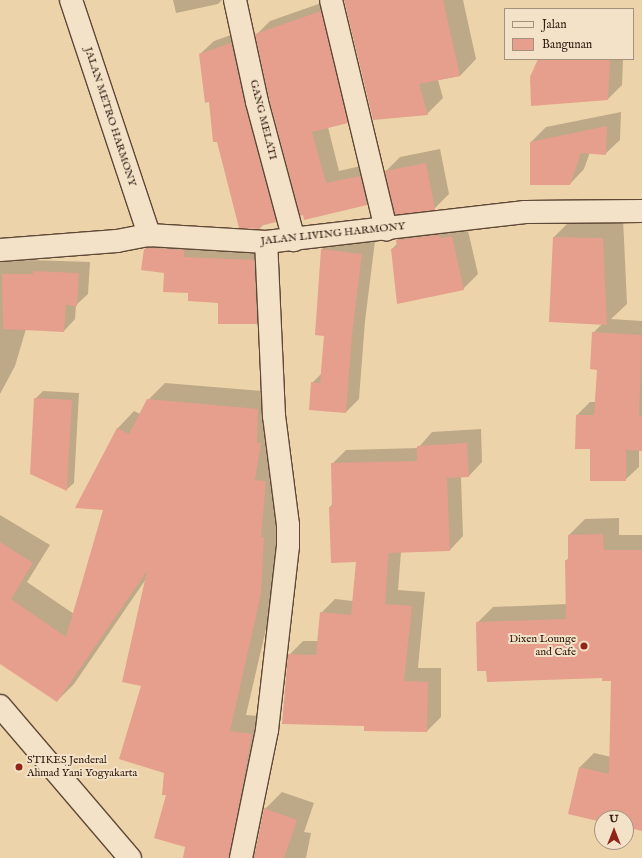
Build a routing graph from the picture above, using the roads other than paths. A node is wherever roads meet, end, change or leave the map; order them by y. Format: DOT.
graph roads {
  1 [pos="71,0"];
  2 [pos="235,0"];
  3 [pos="331,0"];
  4 [pos="642,211"];
  5 [pos="386,229"];
  6 [pos="149,235"];
  7 [pos="294,240"];
  8 [pos="266,242"];
  9 [pos="0,250"];
  10 [pos="0,706"];
  11 [pos="130,858"];
  12 [pos="241,858"];
  1 -- 6 [label="street, JALAN METRO HARMONY"];
  2 -- 7 [label="street, GANG MELATI"];
  3 -- 5 [label="street"];
  4 -- 5 [label="street, JALAN LIVING HARMONY"];
  5 -- 7 [label="street, JALAN LIVING HARMONY"];
  6 -- 8 [label="street, JALAN LIVING HARMONY"];
  6 -- 9 [label="street, JALAN LIVING HARMONY"];
  7 -- 8 [label="street, JALAN LIVING HARMONY"];
  8 -- 12 [label="street"];
  10 -- 11 [label="street"];
}
